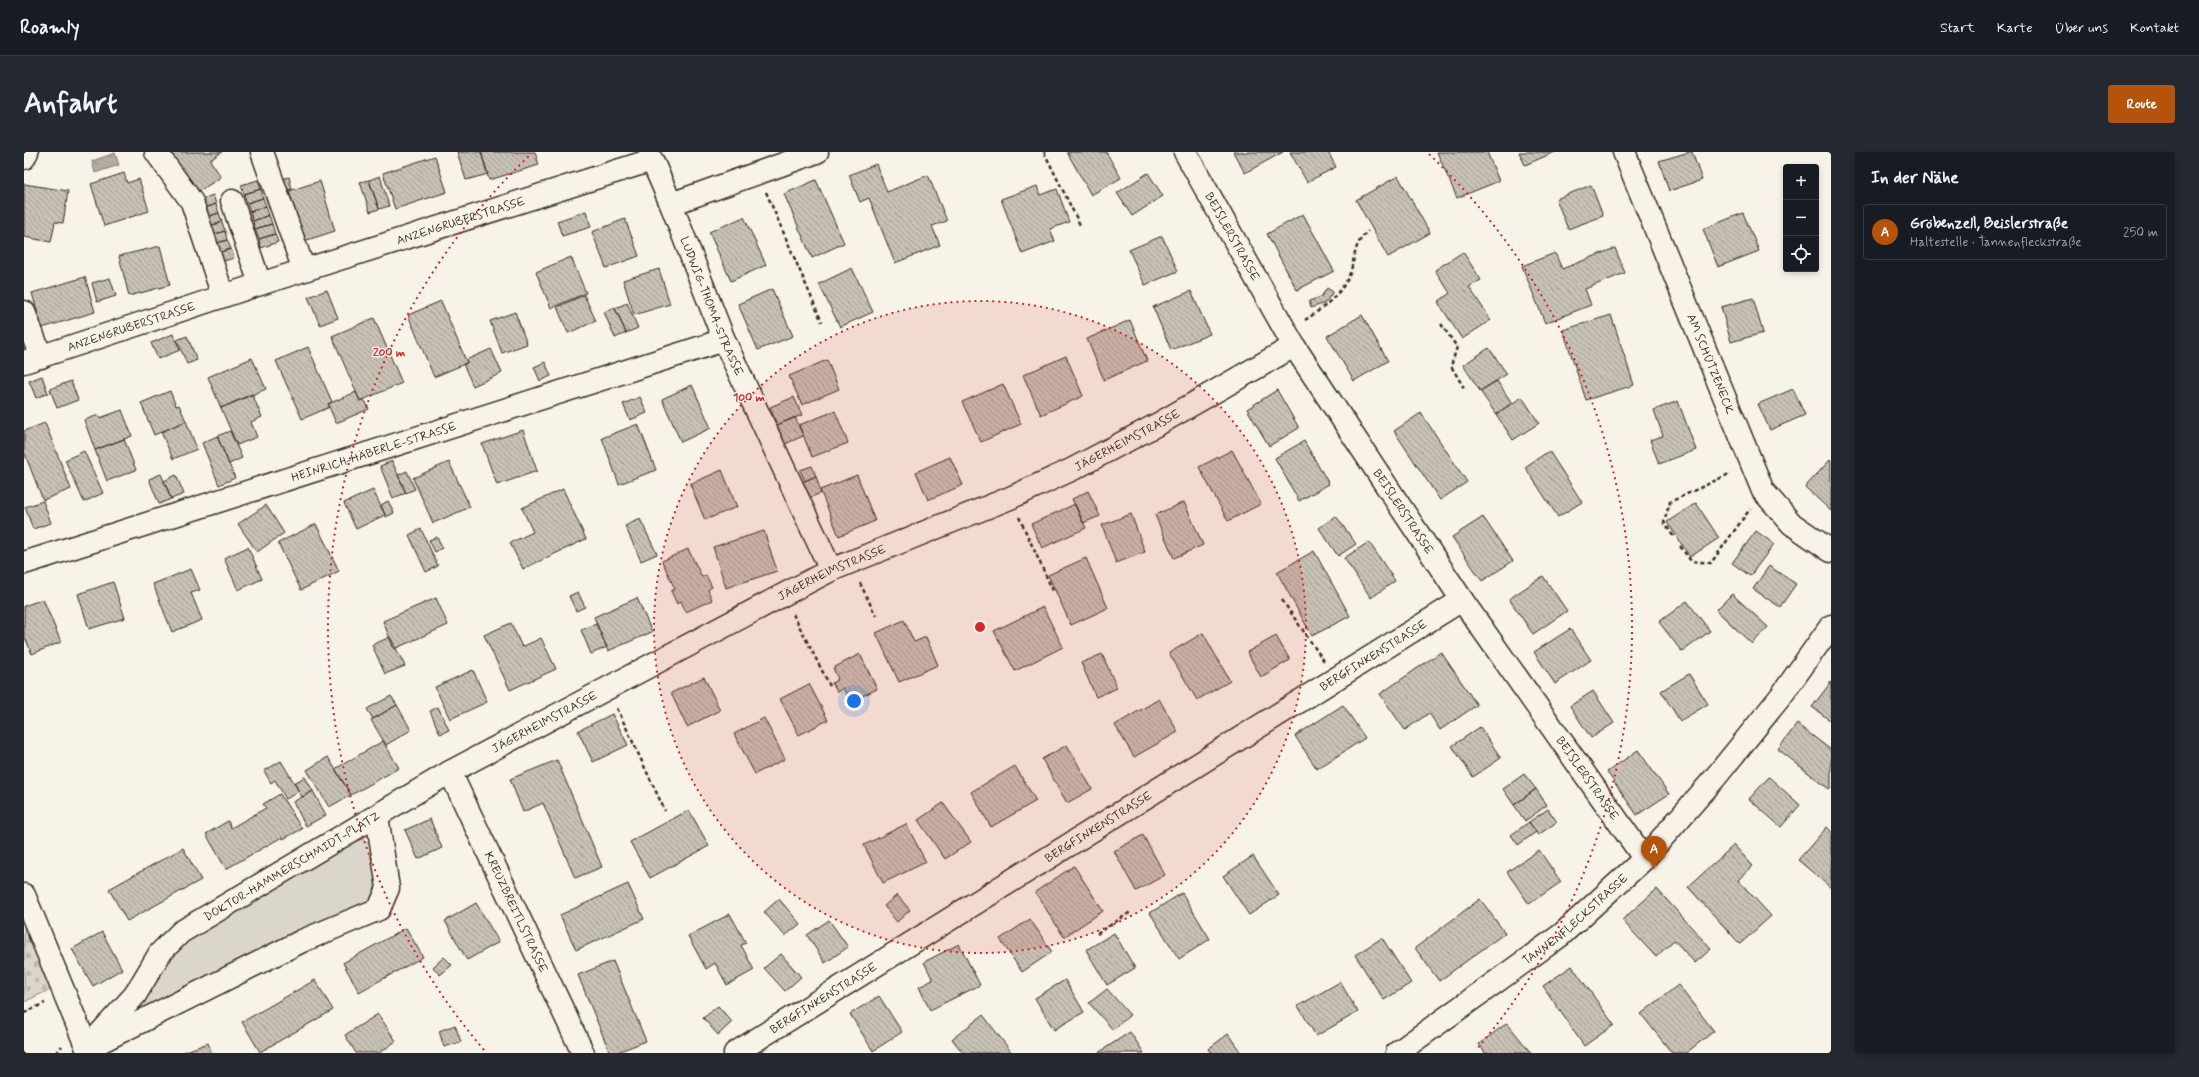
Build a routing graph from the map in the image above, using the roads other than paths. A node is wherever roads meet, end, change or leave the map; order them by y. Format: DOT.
graph roads {
  1 [pos="26,152"];
  2 [pos="156,152"];
  3 [pos="262,152"];
  4 [pos="817,152"];
  5 [pos="1185,152"];
  6 [pos="1624,152"];
  7 [pos="649,156"];
  8 [pos="24,158"];
  9 [pos="232,201"];
  10 [pos="671,204"];
  11 [pos="304,270"];
  12 [pos="260,284"];
  13 [pos="223,296"];
  14 [pos="24,312"];
  15 [pos="724,340"];
  16 [pos="1294,346"];
  17 [pos="32,359"];
  18 [pos="1831,551"];
  19 [pos="24,564"];
  20 [pos="840,566"];
  21 [pos="1462,600"];
  22 [pos="1831,626"];
  23 [pos="450,772"];
  24 [pos="377,816"];
  25 [pos="1644,858"];
  26 [pos="24,895"];
  27 [pos="84,1052"];
  28 [pos="584,1053"];
  29 [pos="735,1053"];
  30 [pos="1397,1053"];
  1 -- 8 [label="street"];
  2 -- 13 [label="street"];
  3 -- 11 [label="street"];
  4 -- 10 [label="street"];
  5 -- 16 [label="street, BEISLERSTRASSE"];
  6 -- 18 [label="street, AM SCHÜTZENECK"];
  7 -- 10 [label="street, ANZENGRUBERSTRASSE"];
  7 -- 11 [label="street, ANZENGRUBERSTRASSE"];
  9 -- 12 [label="street"];
  10 -- 15 [label="street, LUDWIG-THOMA-STRASSE"];
  11 -- 12 [label="street, ANZENGRUBERSTRASSE"];
  12 -- 13 [label="street, ANZENGRUBERSTRASSE"];
  13 -- 17 [label="street, ANZENGRUBERSTRASSE"];
  14 -- 17 [label="street, ANZENGRUBERSTRASSE"];
  15 -- 19 [label="street, HEINRICH-HÄBERLE-STRASSE"];
  15 -- 20 [label="street, LUDWIG-THOMA-STRASSE"];
  16 -- 20 [label="street, JÄGERHEIMSTRASSE"];
  16 -- 21 [label="street, BEISLERSTRASSE"];
  20 -- 23 [label="street, JÄGERHEIMSTRASSE"];
  21 -- 25 [label="street, BEISLERSTRASSE"];
  21 -- 29 [label="street, BERGFINKENSTRASSE"];
  22 -- 25 [label="street, TANNENFLECKSTRASSE"];
  23 -- 24 [label="street, JÄGERHEIMSTRASSE"];
  23 -- 28 [label="street, KREUZBREITLSTRASSE"];
  24 -- 27 [label="street, DOKTOR-HAMMERSCHMIDT-PLATZ"];
  24 -- 27 [label="street, DOKTOR-HAMMERSCHMIDT-PLATZ"];
  25 -- 30 [label="street, TANNENFLECKSTRASSE"];
  26 -- 27 [label="street"];
}
